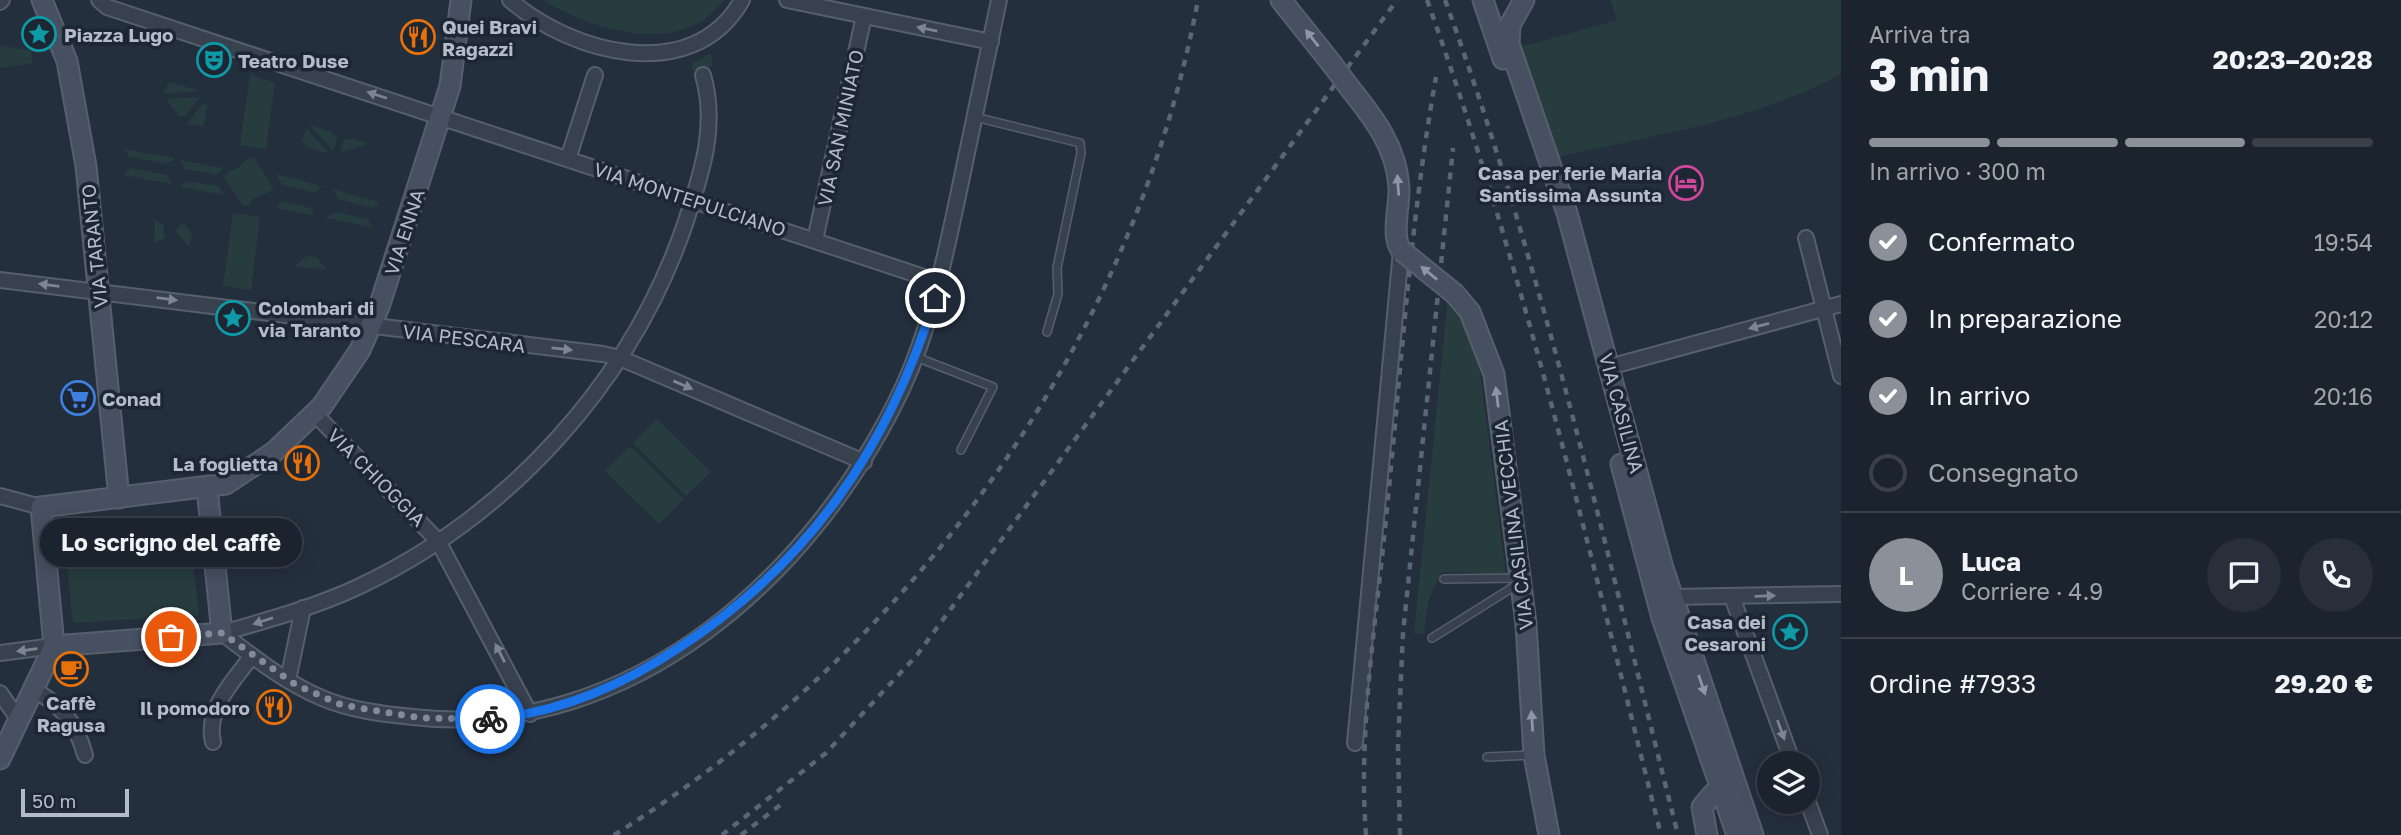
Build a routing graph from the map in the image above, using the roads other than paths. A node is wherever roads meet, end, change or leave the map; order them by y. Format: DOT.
graph roads {
  1 [pos="42,0"];
  2 [pos="99,0"];
  3 [pos="461,0"];
  4 [pos="510,0"];
  5 [pos="742,0"];
  6 [pos="787,0"];
  7 [pos="999,0"];
  8 [pos="1280,0"];
  9 [pos="1483,0"];
  10 [pos="1492,0"];
  11 [pos="1524,0"];
  12 [pos="864,16"];
  13 [pos="1513,18"];
  14 [pos="991,42"];
  15 [pos="595,75"];
  16 [pos="703,75"];
  17 [pos="441,116"];
  18 [pos="975,117"];
  19 [pos="568,159"];
  20 [pos="693,201"];
  21 [pos="1806,238"];
  22 [pos="815,240"];
  23 [pos="1401,251"];
  24 [pos="0,280"];
  25 [pos="939,282"];
  26 [pos="99,290"];
  27 [pos="1841,304"];
  28 [pos="1825,309"];
  29 [pos="372,327"];
  30 [pos="1047,332"];
  31 [pos="916,357"];
  32 [pos="621,358"];
  33 [pos="1609,367"];
  34 [pos="1841,376"];
  35 [pos="315,414"];
  36 [pos="961,450"];
  37 [pos="864,462"];
  38 [pos="207,488"];
  39 [pos="0,496"];
  40 [pos="119,498"];
  41 [pos="41,507"];
  42 [pos="438,541"];
  43 [pos="1444,579"];
  44 [pos="1521,581"];
  45 [pos="1841,594"];
  46 [pos="1672,597"];
  47 [pos="1732,597"];
  48 [pos="303,608"];
  49 [pos="222,633"];
  50 [pos="1432,638"];
  51 [pos="54,646"];
  52 [pos="0,653"];
  53 [pos="252,656"];
  54 [pos="288,680"];
  55 [pos="33,690"];
  56 [pos="0,693"];
  57 [pos="530,714"];
  58 [pos="19,720"];
  59 [pos="213,742"];
  60 [pos="1354,744"];
  61 [pos="1789,751"];
  62 [pos="85,755"];
  63 [pos="1534,755"];
  64 [pos="1487,757"];
  65 [pos="0,760"];
  66 [pos="1722,797"];
  67 [pos="1812,814"];
  68 [pos="1549,835"];
  69 [pos="1707,835"];
  70 [pos="1737,835"];
  71 [pos="1753,835"];
  72 [pos="1820,835"];
  1 -- 26 [label="main road, VIA TARANTO"];
  17 -- 2 [label="street, VIA MONTEPULCIANO, one-way"];
  3 -- 17 [label="main road, VIA ENNA"];
  4 -- 5 [label="street"];
  6 -- 12 [label="street"];
  7 -- 14 [label="street"];
  23 -- 8 [label="main road, one-way, bridge"];
  9 -- 66 [label="main road, VIA CASILINA"];
  10 -- 13 [label="main road"];
  11 -- 13 [label="main road"];
  14 -- 12 [label="street, one-way"];
  12 -- 22 [label="street, VIA SAN MINIATO"];
  13 -- 33 [label="main road, VIA CASILINA"];
  14 -- 18 [label="street"];
  15 -- 19 [label="street"];
  16 -- 20 [label="street"];
  17 -- 19 [label="street, VIA MONTEPULCIANO"];
  17 -- 29 [label="main road, VIA ENNA"];
  18 -- 25 [label="street"];
  18 -- 30 [label="lane"];
  19 -- 20 [label="street, VIA MONTEPULCIANO"];
  20 -- 22 [label="street, VIA MONTEPULCIANO"];
  20 -- 32 [label="street"];
  21 -- 28 [label="street"];
  22 -- 25 [label="street, VIA MONTEPULCIANO"];
  44 -- 23 [label="main road, VIA CASILINA VECCHIA, one-way, bridge"];
  23 -- 60 [label="street"];
  26 -- 24 [label="street, VIA PESCARA, one-way"];
  25 -- 31 [label="street"];
  26 -- 29 [label="street, VIA PESCARA, one-way"];
  26 -- 40 [label="main road, VIA TARANTO"];
  27 -- 28 [label="street"];
  28 -- 33 [label="street, one-way"];
  28 -- 34 [label="street"];
  29 -- 32 [label="street, VIA PESCARA, one-way"];
  29 -- 35 [label="main road, VIA ENNA"];
  31 -- 36 [label="lane"];
  31 -- 37 [label="street"];
  32 -- 37 [label="street, VIA PESCARA, one-way"];
  32 -- 42 [label="street"];
  33 -- 46 [label="main road, VIA CASILINA"];
  35 -- 38 [label="main road, VIA ENNA"];
  35 -- 42 [label="street, VIA CHIOGGIA"];
  37 -- 57 [label="street"];
  38 -- 40 [label="main road, VIA ENNA"];
  38 -- 49 [label="main road"];
  39 -- 41 [label="street"];
  40 -- 41 [label="main road, VIA ENNA"];
  41 -- 51 [label="main road"];
  42 -- 48 [label="street"];
  57 -- 42 [label="street, VIA CHIOGGIA, one-way"];
  43 -- 44 [label="lane"];
  44 -- 50 [label="lane"];
  63 -- 44 [label="main road, VIA CASILINA VECCHIA, one-way"];
  47 -- 45 [label="street, one-way"];
  46 -- 47 [label="street"];
  46 -- 71 [label="main road, VIA CASILINA, one-way"];
  47 -- 61 [label="street, one-way"];
  48 -- 49 [label="street, one-way"];
  48 -- 54 [label="street"];
  49 -- 51 [label="main road"];
  49 -- 53 [label="street"];
  51 -- 52 [label="street, one-way"];
  51 -- 55 [label="main road"];
  53 -- 54 [label="street"];
  53 -- 59 [label="street"];
  54 -- 57 [label="street"];
  55 -- 58 [label="main road"];
  55 -- 62 [label="street"];
  56 -- 58 [label="street"];
  58 -- 65 [label="main road"];
  63 -- 64 [label="lane"];
  63 -- 68 [label="main road, VIA CASILINA VECCHIA"];
  66 -- 69 [label="main road"];
  66 -- 70 [label="main road, VIA CASILINA"];
  67 -- 72 [label="street"];
}
